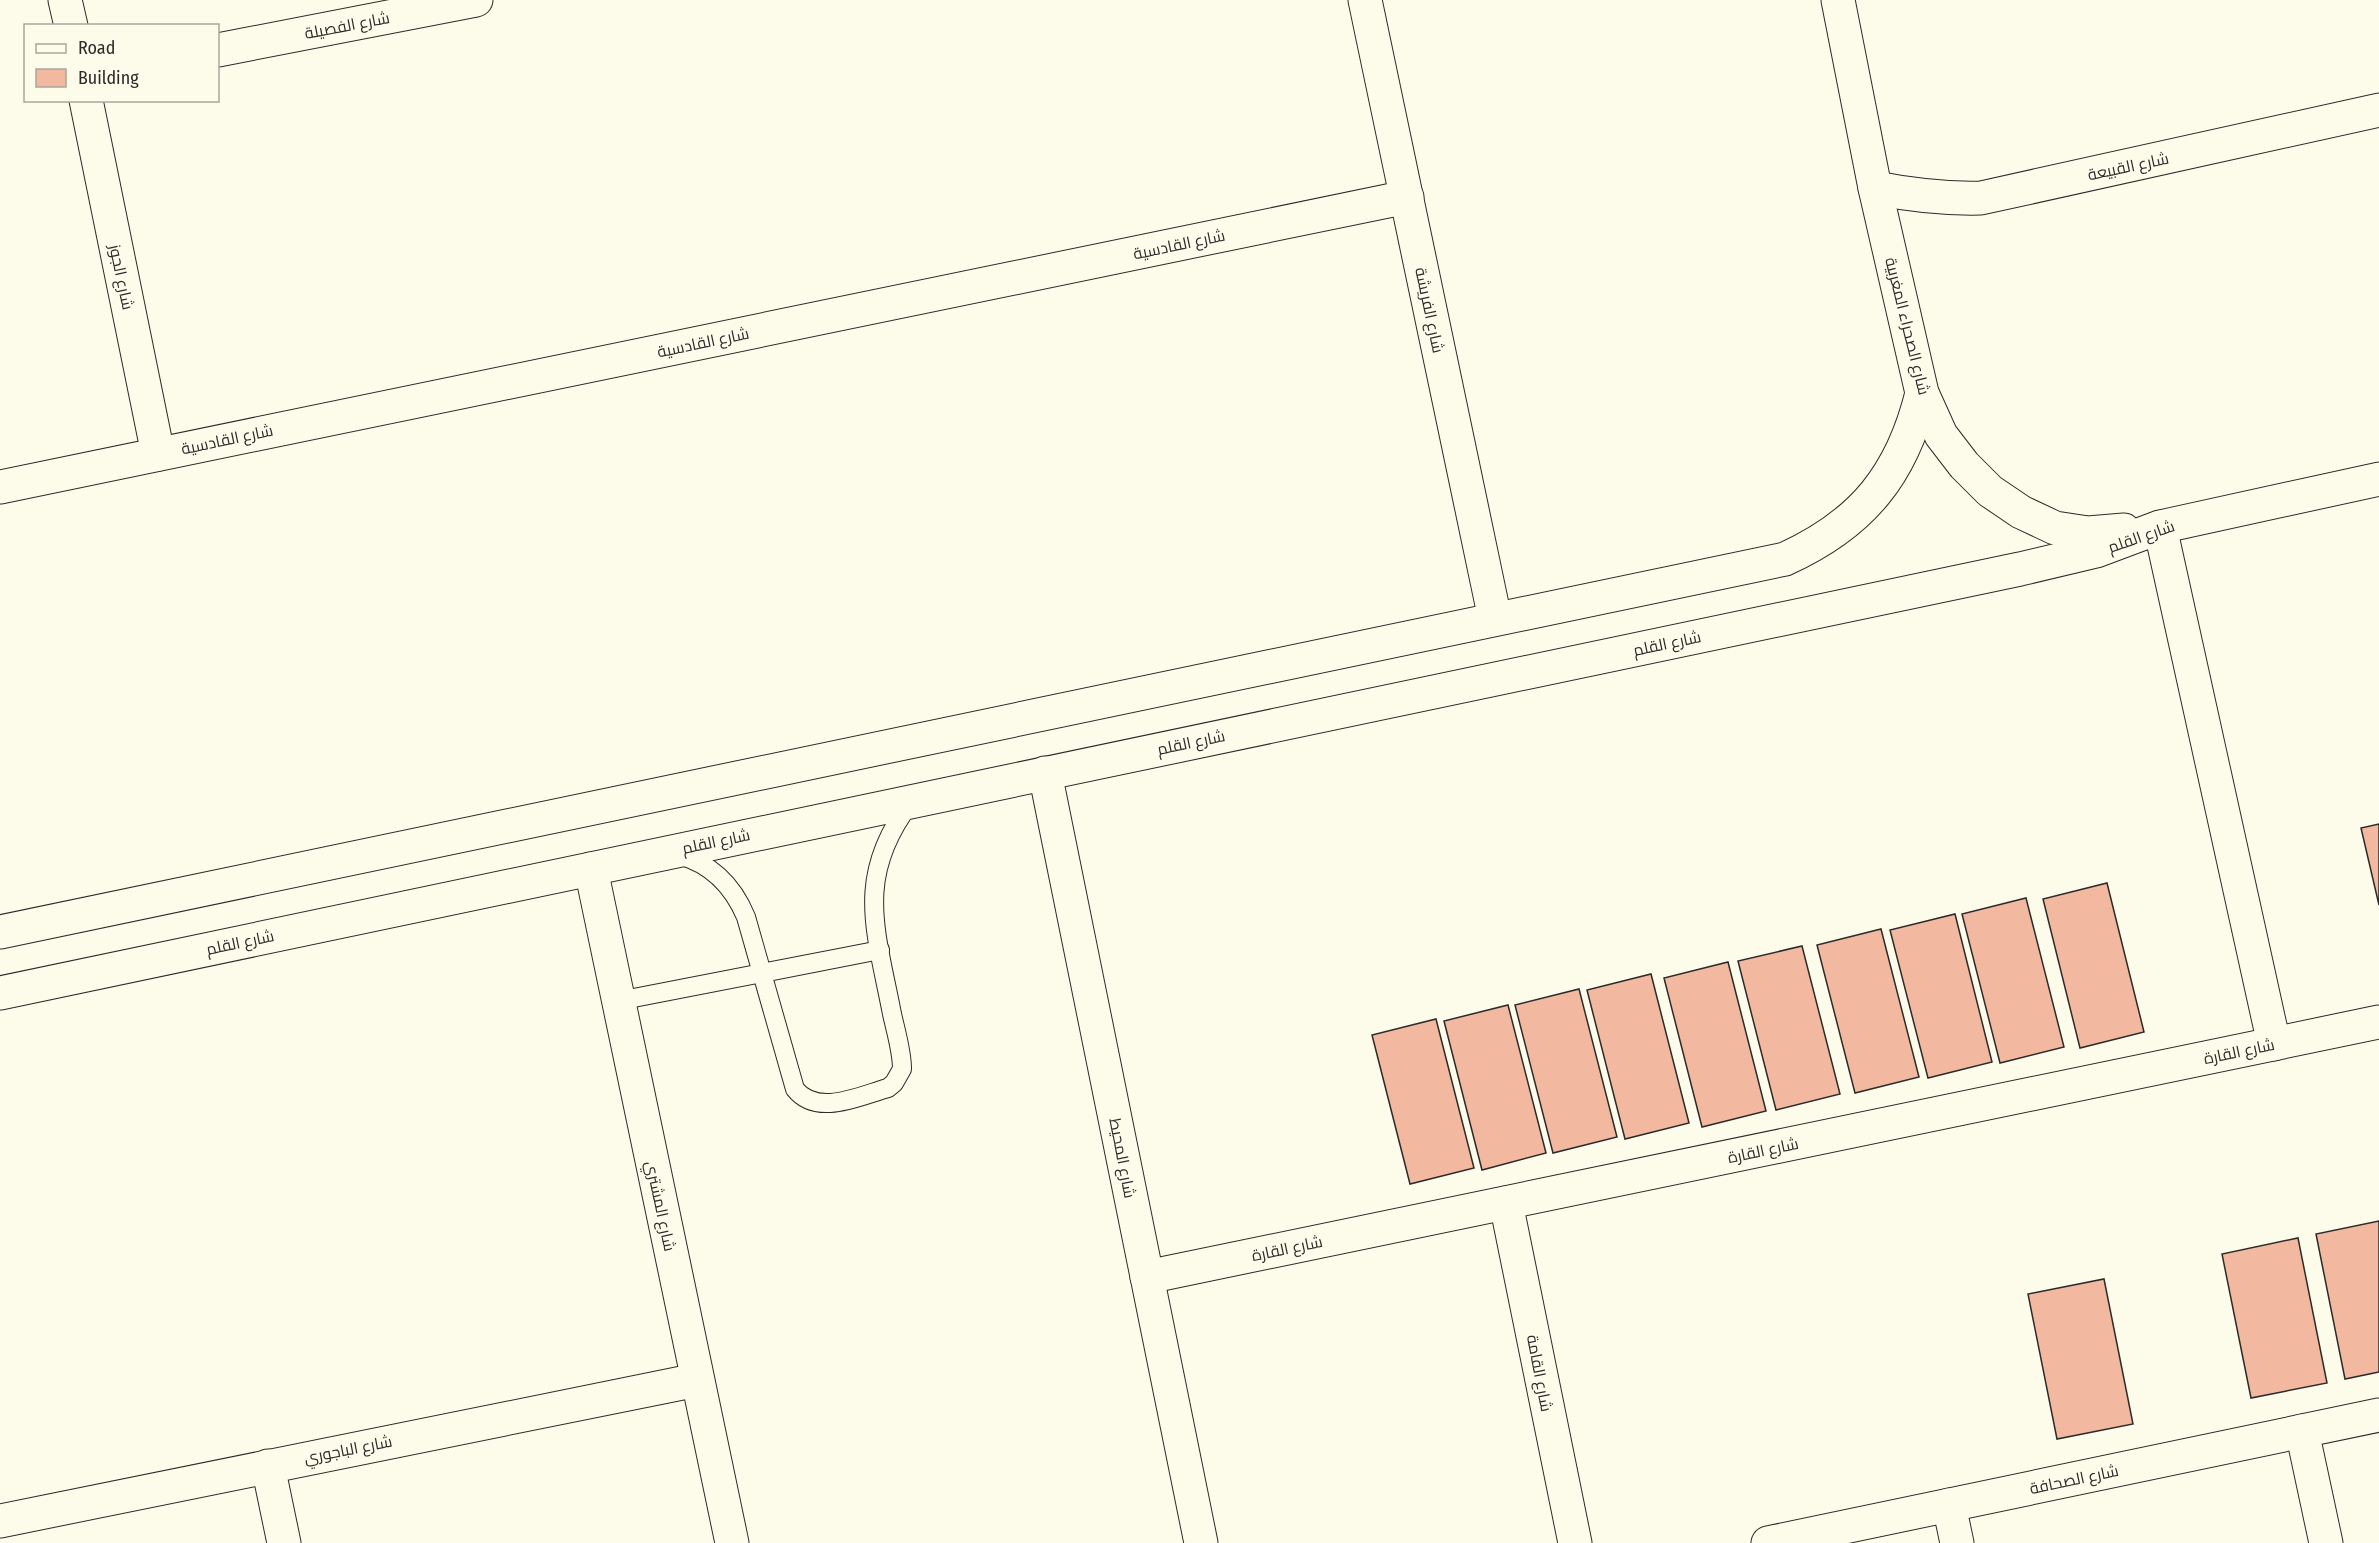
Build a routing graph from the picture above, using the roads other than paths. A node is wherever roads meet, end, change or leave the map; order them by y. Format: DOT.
graph roads {
  1 [pos="65,0"];
  2 [pos="1365,0"];
  3 [pos="1838,0"];
  4 [pos="458,2"];
  5 [pos="71,24"];
  6 [pos="219,50"];
  7 [pos="86,102"];
  8 [pos="2379,110"];
  9 [pos="1875,188"];
  10 [pos="1407,197"];
  11 [pos="1922,393"];
  12 [pos="158,454"];
  13 [pos="2379,479"];
  14 [pos="0,487"];
  15 [pos="2160,527"];
  16 [pos="1495,620"];
  17 [pos="1045,773"];
  18 [pos="912,801"];
  19 [pos="663,852"];
  20 [pos="591,869"];
  21 [pos="0,932"];
  22 [pos="880,950"];
  23 [pos="762,973"];
  24 [pos="0,993"];
  25 [pos="618,1001"];
  26 [pos="2379,1022"];
  27 [pos="2274,1044"];
  28 [pos="1506,1203"];
  29 [pos="1147,1277"];
  30 [pos="697,1380"];
  31 [pos="2379,1414"];
  32 [pos="2302,1431"];
  33 [pos="268,1466"];
  34 [pos="1948,1505"];
  35 [pos="0,1521"];
  36 [pos="284,1543"];
  37 [pos="732,1543"];
  38 [pos="1201,1543"];
  39 [pos="1575,1543"];
  40 [pos="1768,1543"];
  41 [pos="1957,1543"];
  42 [pos="2326,1543"];
  1 -- 5 [label="street"];
  2 -- 10 [label="street, شارع الفريشة"];
  3 -- 9 [label="street, شارع الصحراء المغربية"];
  4 -- 6 [label="street, شارع الفصيلة"];
  7 -- 12 [label="street, شارع الجوز"];
  8 -- 9 [label="street, شارع القبيعة"];
  9 -- 11 [label="street, شارع الصحراء المغربية"];
  10 -- 12 [label="street, شارع القادسية"];
  10 -- 16 [label="street, شارع الفريشة"];
  11 -- 15 [label="street, شارع الصحراء المغربية"];
  11 -- 16 [label="street"];
  12 -- 14 [label="street, شارع القادسية"];
  13 -- 15 [label="street, شارع القلم"];
  15 -- 17 [label="street, شارع القلم"];
  15 -- 27 [label="street"];
  16 -- 21 [label="street"];
  17 -- 18 [label="street, شارع القلم"];
  17 -- 29 [label="street, شارع المحيط"];
  18 -- 19 [label="street, شارع القلم"];
  18 -- 22 [label="lane"];
  19 -- 20 [label="street, شارع القلم"];
  19 -- 23 [label="lane"];
  20 -- 24 [label="street, شارع القلم"];
  20 -- 25 [label="street, شارع المشتري"];
  22 -- 23 [label="lane"];
  22 -- 23 [label="lane"];
  23 -- 25 [label="lane"];
  25 -- 30 [label="street, شارع المشتري"];
  26 -- 27 [label="street, شارع القارة"];
  27 -- 28 [label="street, شارع القارة"];
  28 -- 29 [label="street, شارع القارة"];
  28 -- 39 [label="street, شارع القامة"];
  29 -- 38 [label="street, شارع المحيط"];
  30 -- 33 [label="street, شارع الباجوري"];
  30 -- 37 [label="street, شارع المشتري"];
  31 -- 32 [label="street, شارع الصحافة"];
  32 -- 34 [label="street, شارع الصحافة"];
  32 -- 42 [label="street"];
  33 -- 35 [label="street, شارع الباجوري"];
  33 -- 36 [label="street"];
  34 -- 40 [label="street, شارع الصحافة"];
  34 -- 41 [label="street"];
}
